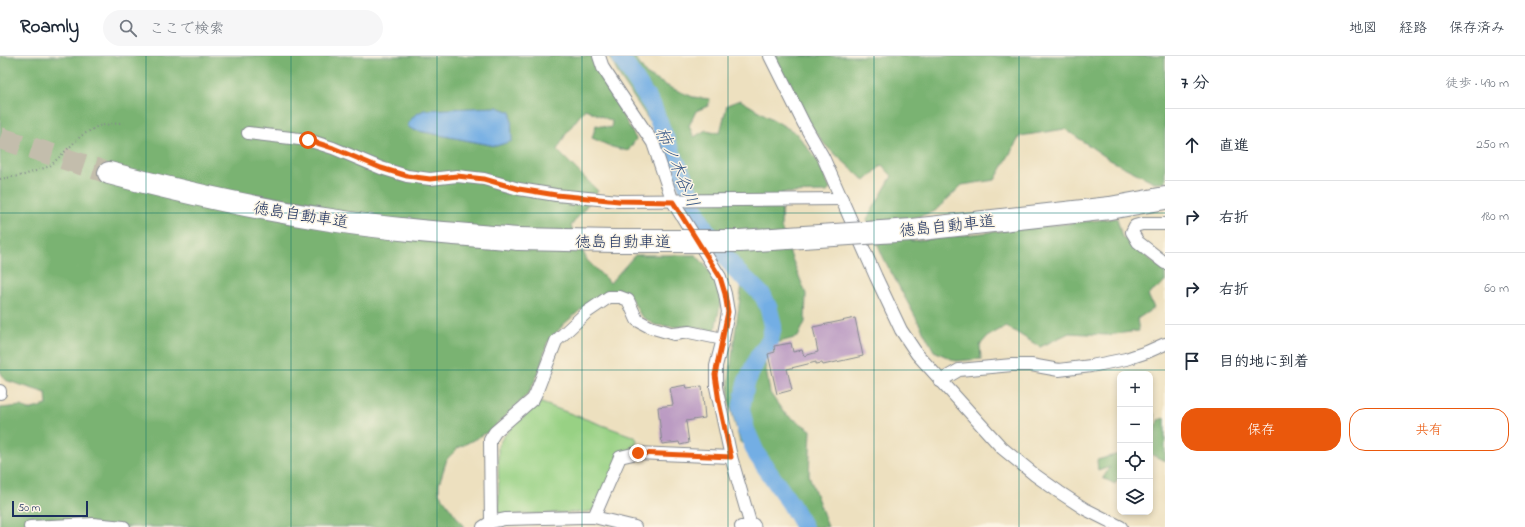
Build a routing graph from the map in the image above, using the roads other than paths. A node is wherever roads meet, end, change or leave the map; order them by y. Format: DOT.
graph roads {
  1 [pos="599,56"];
  2 [pos="770,56"];
  3 [pos="248,133"];
  4 [pos="109,173"];
  5 [pos="1165,198"];
  6 [pos="842,199"];
  7 [pos="680,202"];
  8 [pos="1165,224"];
  9 [pos="1165,263"];
  10 [pos="723,339"];
  11 [pos="1165,344"];
  12 [pos="940,381"];
  13 [pos="731,457"];
  14 [pos="594,517"];
  15 [pos="487,524"];
  16 [pos="30,527"];
  17 [pos="124,527"];
  18 [pos="635,527"];
  19 [pos="748,527"];
  20 [pos="1121,527"];
  1 -- 7 [label="street"];
  2 -- 6 [label="street"];
  3 -- 7 [label="street"];
  4 -- 5 [label="highway, 徳島自動車道, bridge"];
  6 -- 7 [label="street"];
  6 -- 12 [label="street"];
  7 -- 10 [label="street"];
  8 -- 9 [label="street"];
  10 -- 13 [label="street"];
  10 -- 15 [label="street"];
  11 -- 12 [label="street"];
  12 -- 20 [label="street"];
  13 -- 14 [label="street"];
  13 -- 19 [label="street"];
  14 -- 15 [label="street"];
  14 -- 18 [label="street"];
  16 -- 17 [label="street"];
}
